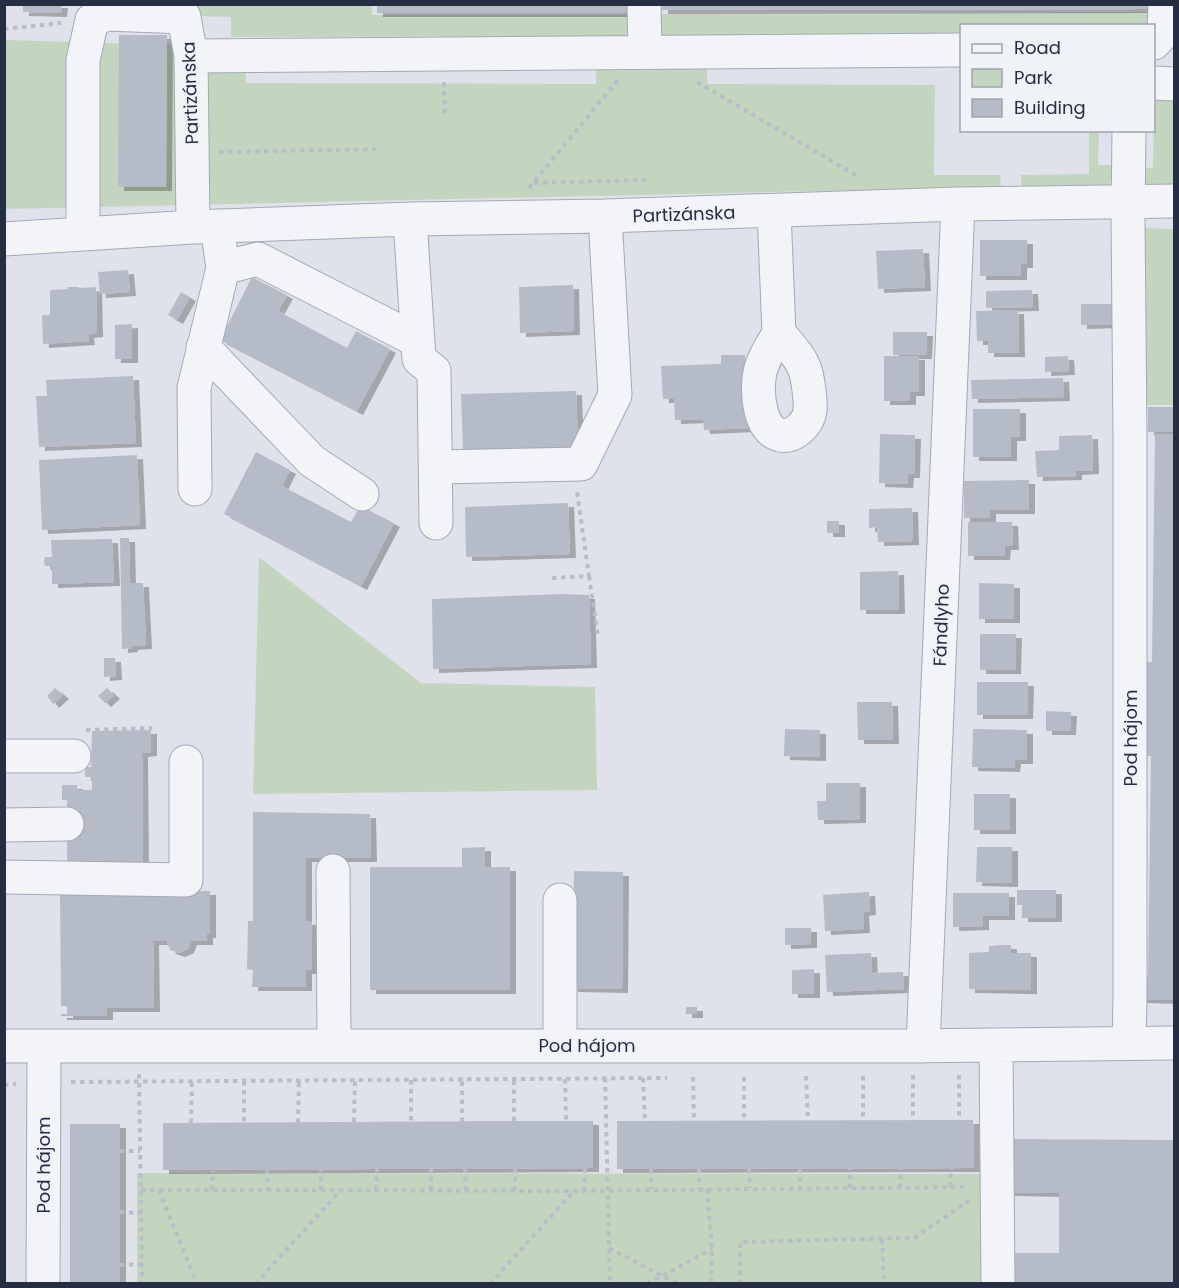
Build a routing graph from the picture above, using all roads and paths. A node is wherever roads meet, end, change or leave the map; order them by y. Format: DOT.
graph roads {
  1 [pos="644,4"];
  2 [pos="1168,9"];
  3 [pos="102,13"];
  4 [pos="4,29"];
  5 [pos="1155,42"];
  6 [pos="960,50"];
  7 [pos="643,52"];
  8 [pos="191,56"];
  9 [pos="695,81"];
  10 [pos="1155,83"];
  11 [pos="1174,84"];
  12 [pos="1129,132"];
  13 [pos="381,149"];
  14 [pos="192,153"];
  15 [pos="646,180"];
  16 [pos="533,183"];
  17 [pos="1174,201"];
  18 [pos="1128,202"];
  19 [pos="958,204"];
  20 [pos="888,207"];
  21 [pos="774,211"];
  22 [pos="517,216"];
  23 [pos="605,216"];
  24 [pos="410,219"];
  25 [pos="205,227"];
  26 [pos="83,234"];
  27 [pos="4,239"];
  28 [pos="223,268"];
  29 [pos="779,333"];
  30 [pos="418,341"];
  31 [pos="203,347"];
  32 [pos="573,465"];
  33 [pos="436,467"];
  34 [pos="195,489"];
  35 [pos="362,494"];
  36 [pos="436,523"];
  37 [pos="589,576"];
  38 [pos="552,578"];
  39 [pos="598,637"];
  40 [pos="4,756"];
  41 [pos="74,756"];
  42 [pos="186,762"];
  43 [pos="67,824"];
  44 [pos="4,825"];
  45 [pos="333,871"];
  46 [pos="4,877"];
  47 [pos="560,900"];
  48 [pos="1129,1043"];
  49 [pos="1174,1043"];
  50 [pos="560,1045"];
  51 [pos="4,1046"];
  52 [pos="139,1046"];
  53 [pos="334,1046"];
  54 [pos="44,1047"];
  55 [pos="996,1060"];
  56 [pos="920,1066"];
  57 [pos="947,1075"];
  58 [pos="959,1075"];
  59 [pos="806,1076"];
  60 [pos="817,1076"];
  61 [pos="852,1076"];
  62 [pos="863,1076"];
  63 [pos="873,1076"];
  64 [pos="903,1076"];
  65 [pos="683,1077"];
  66 [pos="693,1077"];
  67 [pos="703,1077"];
  68 [pos="734,1077"];
  69 [pos="744,1077"];
  70 [pos="754,1077"];
  71 [pos="795,1077"];
  72 [pos="565,1078"];
  73 [pos="605,1078"];
  74 [pos="644,1078"];
  75 [pos="673,1078"];
  76 [pos="462,1079"];
  77 [pos="514,1079"];
  78 [pos="299,1080"];
  79 [pos="355,1080"];
  80 [pos="411,1080"];
  81 [pos="192,1081"];
  82 [pos="244,1081"];
  83 [pos="44,1082"];
  84 [pos="140,1082"];
  85 [pos="4,1085"];
  86 [pos="808,1120"];
  87 [pos="863,1120"];
  88 [pos="913,1120"];
  89 [pos="959,1120"];
  90 [pos="514,1121"];
  91 [pos="566,1121"];
  92 [pos="645,1121"];
  93 [pos="694,1121"];
  94 [pos="744,1121"];
  95 [pos="354,1122"];
  96 [pos="411,1122"];
  97 [pos="462,1122"];
  98 [pos="191,1123"];
  99 [pos="244,1123"];
  100 [pos="298,1123"];
  101 [pos="120,1151"];
  102 [pos="141,1151"];
  103 [pos="465,1168"];
  104 [pos="515,1168"];
  105 [pos="585,1168"];
  106 [pos="749,1168"];
  107 [pos="800,1168"];
  108 [pos="850,1168"];
  109 [pos="901,1168"];
  110 [pos="951,1168"];
  111 [pos="267,1169"];
  112 [pos="321,1169"];
  113 [pos="377,1169"];
  114 [pos="431,1169"];
  115 [pos="651,1169"];
  116 [pos="699,1169"];
  117 [pos="213,1171"];
  118 [pos="950,1187"];
  119 [pos="993,1187"];
  120 [pos="750,1188"];
  121 [pos="800,1188"];
  122 [pos="850,1188"];
  123 [pos="900,1188"];
  124 [pos="651,1189"];
  125 [pos="699,1189"];
  126 [pos="707,1189"];
  127 [pos="141,1190"];
  128 [pos="159,1190"];
  129 [pos="212,1190"];
  130 [pos="268,1190"];
  131 [pos="321,1190"];
  132 [pos="341,1190"];
  133 [pos="376,1190"];
  134 [pos="608,1190"];
  135 [pos="430,1191"];
  136 [pos="466,1191"];
  137 [pos="515,1191"];
  138 [pos="574,1191"];
  139 [pos="584,1191"];
  140 [pos="120,1212"];
  141 [pos="141,1213"];
  142 [pos="882,1239"];
  143 [pos="609,1248"];
  144 [pos="712,1249"];
  145 [pos="142,1264"];
  146 [pos="120,1265"];
  147 [pos="662,1276"];
  148 [pos="43,1284"];
  149 [pos="142,1284"];
  150 [pos="197,1284"];
  151 [pos="255,1284"];
  152 [pos="490,1284"];
  153 [pos="610,1284"];
  154 [pos="647,1284"];
  155 [pos="678,1284"];
  156 [pos="711,1284"];
  157 [pos="740,1284"];
  158 [pos="884,1284"];
  159 [pos="998,1284"];
  1 -- 7 [label="street"];
  2 -- 5 [label="street"];
  3 -- 4 [label="path"];
  3 -- 8 [label="street, Partizánska"];
  3 -- 26 [label="street"];
  6 -- 7 [label="street"];
  7 -- 8 [label="street"];
  7 -- 16 [label="path"];
  8 -- 14 [label="street, Partizánska"];
  9 -- 20 [label="path"];
  10 -- 11 [label="street"];
  12 -- 18 [label="street, Pod hájom"];
  13 -- 14 [label="path"];
  14 -- 25 [label="street, Partizánska"];
  15 -- 16 [label="path"];
  16 -- 22 [label="path"];
  17 -- 18 [label="street, Partizánska"];
  18 -- 19 [label="street, Partizánska"];
  18 -- 48 [label="street, Pod hájom"];
  19 -- 20 [label="street, Partizánska"];
  19 -- 56 [label="street, Fándlyho"];
  20 -- 21 [label="street, Partizánska"];
  21 -- 23 [label="street, Partizánska"];
  21 -- 29 [label="street"];
  22 -- 23 [label="street, Partizánska"];
  22 -- 24 [label="street, Partizánska"];
  23 -- 32 [label="street"];
  24 -- 25 [label="street, Partizánska"];
  24 -- 30 [label="street"];
  25 -- 26 [label="street, Partizánska"];
  25 -- 28 [label="street"];
  26 -- 27 [label="street, Partizánska"];
  28 -- 30 [label="street"];
  28 -- 31 [label="street"];
  30 -- 33 [label="street"];
  31 -- 34 [label="street"];
  31 -- 35 [label="street"];
  32 -- 33 [label="street"];
  32 -- 37 [label="path"];
  33 -- 36 [label="street"];
  37 -- 38 [label="path"];
  37 -- 39 [label="path"];
  40 -- 41 [label="street"];
  42 -- 46 [label="street"];
  43 -- 44 [label="street"];
  45 -- 53 [label="street"];
  47 -- 50 [label="street"];
  48 -- 49 [label="street, Pod hájom"];
  48 -- 55 [label="street, Pod hájom"];
  50 -- 53 [label="street, Pod hájom"];
  50 -- 56 [label="street, Pod hájom"];
  51 -- 54 [label="street, Pod hájom"];
  52 -- 53 [label="street, Pod hájom"];
  52 -- 54 [label="street, Pod hájom"];
  52 -- 84 [label="path"];
  54 -- 83 [label="street, Pod hájom"];
  55 -- 56 [label="street, Pod hájom"];
  55 -- 58 [label="path"];
  55 -- 119 [label="street"];
  56 -- 64 [label="path"];
  56 -- 88 [label="path"];
  57 -- 58 [label="path"];
  58 -- 89 [label="path"];
  59 -- 60 [label="path"];
  59 -- 71 [label="path"];
  59 -- 86 [label="path"];
  61 -- 62 [label="path"];
  62 -- 63 [label="path"];
  62 -- 87 [label="path"];
  65 -- 66 [label="path"];
  66 -- 67 [label="path"];
  66 -- 93 [label="path"];
  68 -- 69 [label="path"];
  69 -- 70 [label="path"];
  69 -- 94 [label="path"];
  72 -- 73 [label="path"];
  72 -- 77 [label="path"];
  72 -- 91 [label="path"];
  73 -- 74 [label="path"];
  73 -- 134 [label="path"];
  74 -- 75 [label="path"];
  74 -- 92 [label="path"];
  76 -- 77 [label="path"];
  76 -- 80 [label="path"];
  76 -- 97 [label="path"];
  77 -- 90 [label="path"];
  78 -- 79 [label="path"];
  78 -- 82 [label="path"];
  78 -- 100 [label="path"];
  79 -- 80 [label="path"];
  79 -- 95 [label="path"];
  80 -- 96 [label="path"];
  81 -- 82 [label="path"];
  81 -- 84 [label="path"];
  81 -- 98 [label="path"];
  82 -- 99 [label="path"];
  83 -- 84 [label="path"];
  83 -- 85 [label="path"];
  83 -- 148 [label="street, Pod hájom"];
  84 -- 102 [label="path"];
  101 -- 102 [label="path"];
  102 -- 127 [label="path"];
  103 -- 136 [label="path"];
  104 -- 137 [label="path"];
  105 -- 139 [label="path"];
  106 -- 120 [label="path"];
  107 -- 121 [label="path"];
  108 -- 122 [label="path"];
  109 -- 123 [label="path"];
  110 -- 118 [label="path"];
  111 -- 130 [label="path"];
  112 -- 131 [label="path"];
  113 -- 133 [label="path"];
  114 -- 135 [label="path"];
  115 -- 124 [label="path"];
  116 -- 125 [label="path"];
  117 -- 129 [label="path"];
  118 -- 119 [label="path"];
  118 -- 123 [label="path"];
  119 -- 142 [label="path"];
  119 -- 159 [label="street"];
  120 -- 121 [label="path"];
  120 -- 126 [label="path"];
  121 -- 122 [label="path"];
  122 -- 123 [label="path"];
  124 -- 125 [label="path"];
  124 -- 134 [label="path"];
  125 -- 126 [label="path"];
  126 -- 144 [label="path"];
  127 -- 128 [label="path"];
  127 -- 141 [label="path"];
  128 -- 129 [label="path"];
  128 -- 150 [label="path"];
  129 -- 130 [label="path"];
  130 -- 131 [label="path"];
  131 -- 132 [label="path"];
  132 -- 133 [label="path"];
  132 -- 151 [label="path"];
  133 -- 135 [label="path"];
  134 -- 139 [label="path"];
  134 -- 143 [label="path"];
  135 -- 136 [label="path"];
  136 -- 137 [label="path"];
  137 -- 138 [label="path"];
  138 -- 139 [label="path"];
  138 -- 152 [label="path"];
  140 -- 141 [label="path"];
  141 -- 145 [label="path"];
  142 -- 157 [label="path"];
  142 -- 158 [label="path"];
  143 -- 147 [label="path"];
  143 -- 153 [label="path"];
  144 -- 147 [label="path"];
  144 -- 156 [label="path"];
  145 -- 146 [label="path"];
  145 -- 149 [label="path"];
  147 -- 154 [label="path"];
  147 -- 155 [label="path"];
}
